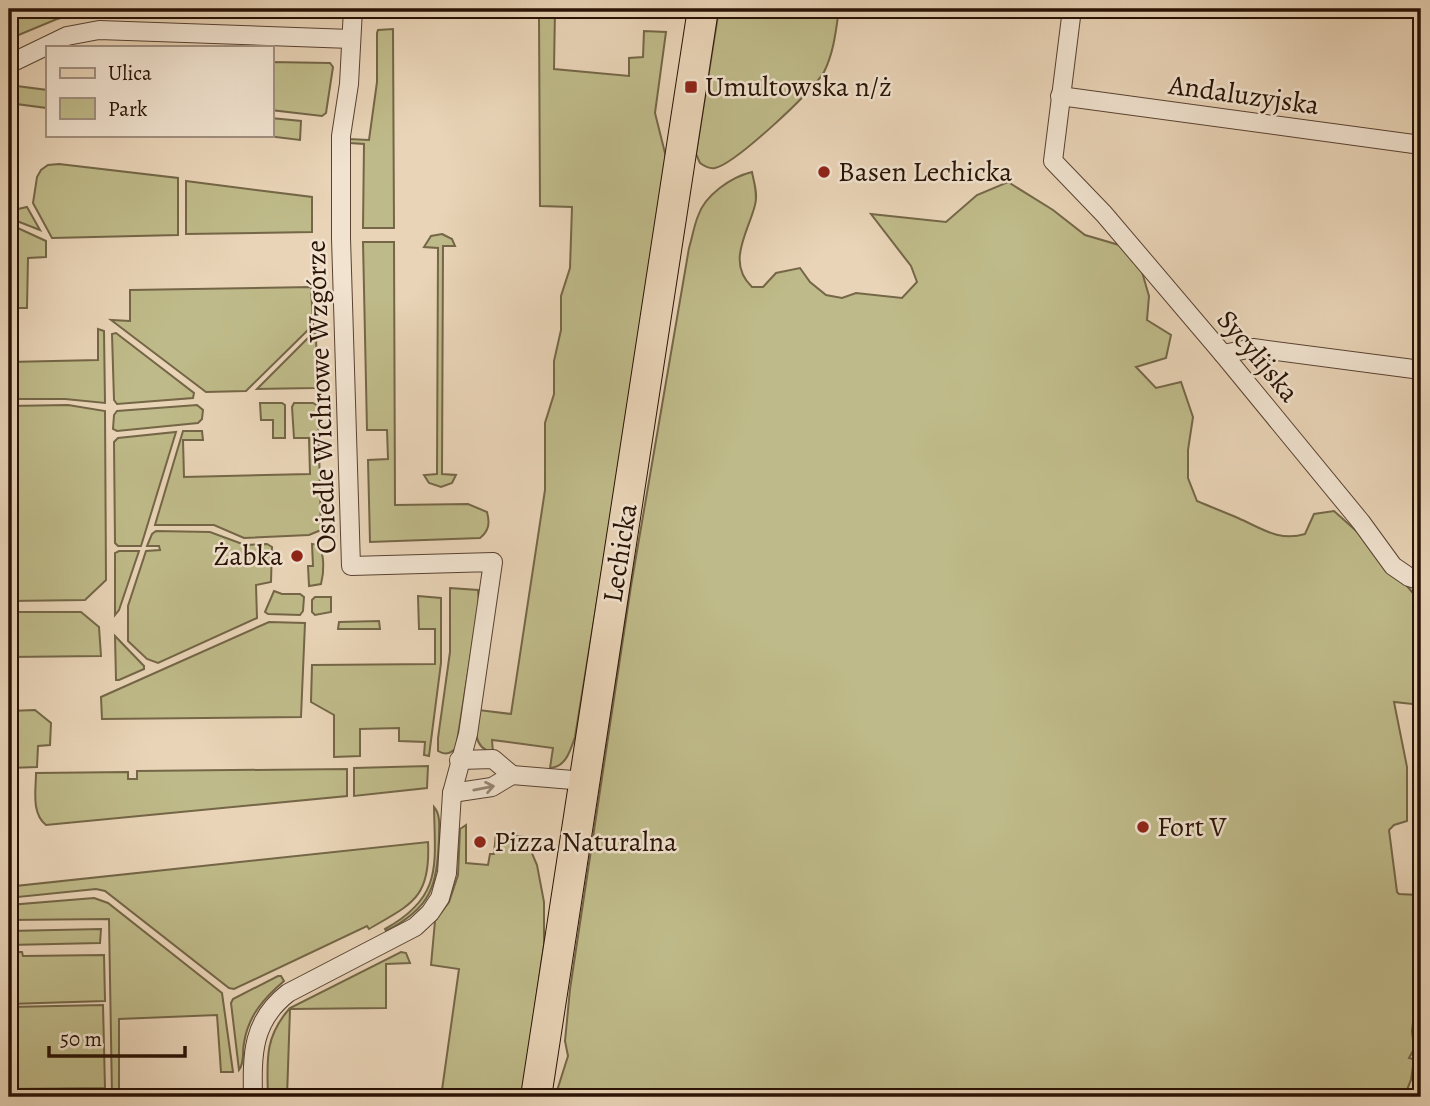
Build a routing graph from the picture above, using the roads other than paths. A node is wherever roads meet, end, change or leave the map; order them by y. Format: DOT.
graph roads {
  1 [pos="353,9"];
  2 [pos="703,9"];
  3 [pos="1072,9"];
  4 [pos="351,40"];
  5 [pos="46,46"];
  6 [pos="46,46"];
  7 [pos="9,64"];
  8 [pos="1060,96"];
  9 [pos="1421,145"];
  10 [pos="1223,354"];
  11 [pos="1421,370"];
  12 [pos="1421,581"];
  13 [pos="459,760"];
  14 [pos="512,775"];
  15 [pos="585,781"];
  16 [pos="452,793"];
  17 [pos="253,1097"];
  18 [pos="536,1097"];
  1 -- 4 [label="street, Osiedle Wichrowe Wzgórze"];
  2 -- 15 [label="main road, Lechicka"];
  3 -- 8 [label="street"];
  4 -- 5 [label="street"];
  4 -- 13 [label="street, Osiedle Wichrowe Wzgórze"];
  6 -- 7 [label="street"];
  8 -- 9 [label="street, Andaluzyjska"];
  8 -- 10 [label="street, Sycylijska"];
  10 -- 11 [label="street"];
  10 -- 12 [label="street, Sycylijska"];
  13 -- 14 [label="street"];
  13 -- 16 [label="street"];
  14 -- 15 [label="street"];
  16 -- 14 [label="street, one-way"];
  15 -- 18 [label="main road, Lechicka"];
  16 -- 17 [label="street"];
}
